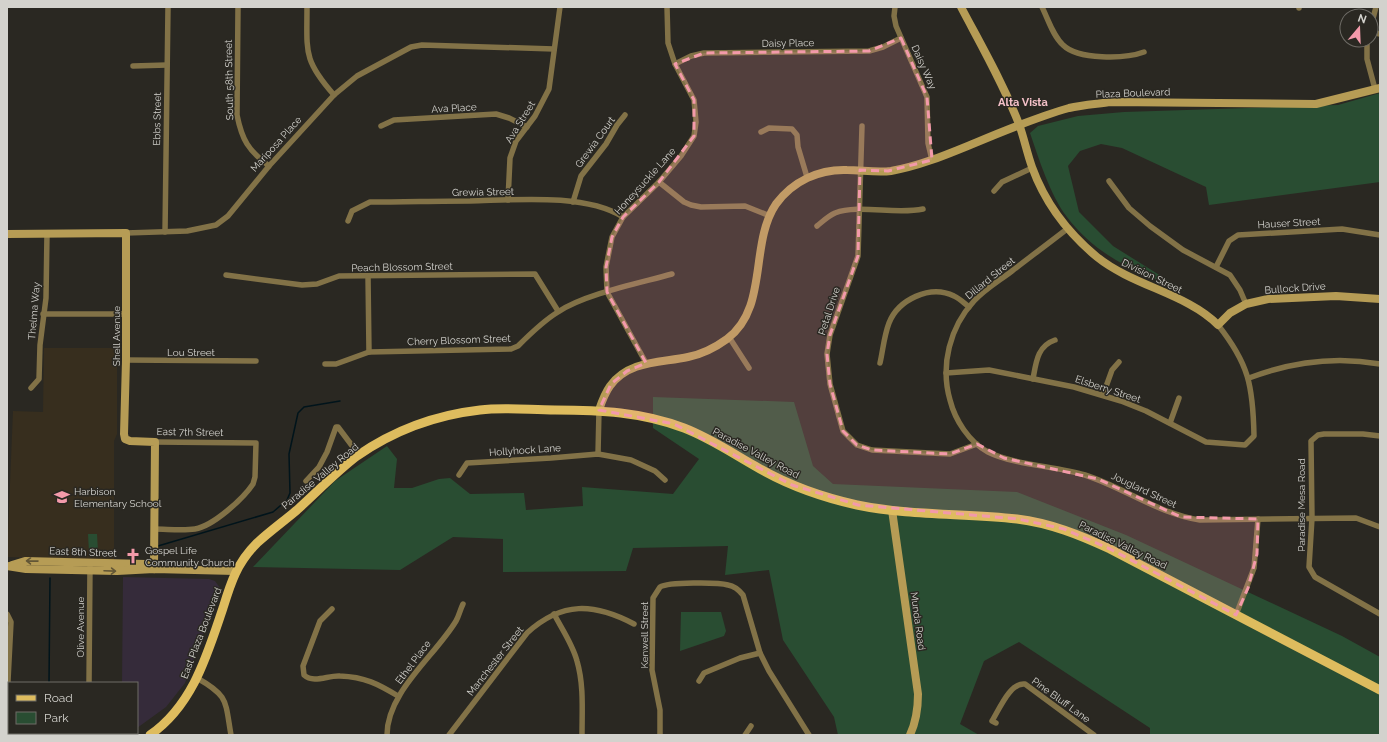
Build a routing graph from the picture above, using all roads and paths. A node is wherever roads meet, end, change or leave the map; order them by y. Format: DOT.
graph roads {
  1 [pos="168,7"];
  2 [pos="238,7"];
  3 [pos="307,7"];
  4 [pos="560,7"];
  5 [pos="667,7"];
  6 [pos="895,7"];
  7 [pos="961,7"];
  8 [pos="1042,7"];
  9 [pos="901,38"];
  10 [pos="1367,48"];
  11 [pos="554,49"];
  12 [pos="1144,52"];
  13 [pos="675,64"];
  14 [pos="167,65"];
  15 [pos="133,66"];
  16 [pos="1377,88"];
  17 [pos="334,95"];
  18 [pos="625,115"];
  19 [pos="1020,125"];
  20 [pos="380,126"];
  21 [pos="862,126"];
  22 [pos="526,127"];
  23 [pos="761,132"];
  24 [pos="932,160"];
  25 [pos="268,166"];
  26 [pos="1032,168"];
  27 [pos="860,170"];
  28 [pos="807,177"];
  29 [pos="1109,181"];
  30 [pos="659,182"];
  31 [pos="994,191"];
  32 [pos="508,200"];
  33 [pos="573,202"];
  34 [pos="923,209"];
  35 [pos="858,211"];
  36 [pos="770,216"];
  37 [pos="623,217"];
  38 [pos="348,221"];
  39 [pos="816,226"];
  40 [pos="1067,229"];
  41 [pos="165,232"];
  42 [pos="126,233"];
  43 [pos="7,234"];
  44 [pos="47,234"];
  45 [pos="1380,235"];
  46 [pos="1216,267"];
  47 [pos="672,274"];
  48 [pos="226,275"];
  49 [pos="368,276"];
  50 [pos="607,292"];
  51 [pos="1380,299"];
  52 [pos="1246,304"];
  53 [pos="969,307"];
  54 [pos="558,311"];
  55 [pos="43,314"];
  56 [pos="125,314"];
  57 [pos="1218,325"];
  58 [pos="729,337"];
  59 [pos="1055,340"];
  60 [pos="369,352"];
  61 [pos="126,360"];
  62 [pos="256,361"];
  63 [pos="1118,362"];
  64 [pos="646,363"];
  65 [pos="880,363"];
  66 [pos="325,364"];
  67 [pos="1380,364"];
  68 [pos="749,368"];
  69 [pos="946,373"];
  70 [pos="1249,378"];
  71 [pos="1033,379"];
  72 [pos="31,388"];
  73 [pos="1103,396"];
  74 [pos="1179,398"];
  75 [pos="599,410"];
  76 [pos="1170,423"];
  77 [pos="1254,436"];
  78 [pos="1380,436"];
  79 [pos="125,439"];
  80 [pos="154,442"];
  81 [pos="977,444"];
  82 [pos="598,454"];
  83 [pos="359,455"];
  84 [pos="459,475"];
  85 [pos="665,480"];
  86 [pos="306,481"];
  87 [pos="892,510"];
  88 [pos="1312,518"];
  89 [pos="1258,519"];
  90 [pos="1380,527"];
  91 [pos="154,529"];
  92 [pos="9,566"];
  93 [pos="90,567"];
  94 [pos="154,569"];
  95 [pos="235,571"];
  96 [pos="462,604"];
  97 [pos="332,609"];
  98 [pos="7,614"];
  99 [pos="554,614"];
  100 [pos="1380,614"];
  101 [pos="1236,615"];
  102 [pos="634,624"];
  103 [pos="760,652"];
  104 [pos="8,673"];
  105 [pos="197,678"];
  106 [pos="699,681"];
  107 [pos="90,682"];
  108 [pos="1380,690"];
  109 [pos="398,696"];
  110 [pos="7,700"];
  111 [pos="996,723"];
  112 [pos="751,726"];
  113 [pos="150,735"];
  114 [pos="231,735"];
  115 [pos="387,735"];
  116 [pos="449,735"];
  117 [pos="582,735"];
  118 [pos="660,735"];
  119 [pos="744,735"];
  120 [pos="809,735"];
  121 [pos="910,735"];
  122 [pos="1094,735"];
  1 -- 14 [label="street, Ebbs Street"];
  2 -- 25 [label="street, South 58th Street"];
  3 -- 17 [label="street"];
  4 -- 11 [label="street, Ava Street"];
  5 -- 13 [label="street, Honeysuckle Lane"];
  6 -- 9 [label="street, Daisy Way"];
  7 -- 19 [label="main road, Division Street"];
  8 -- 12 [label="street"];
  9 -- 13 [label="street, Daisy Place"];
  9 -- 24 [label="street, Daisy Way"];
  10 -- 16 [label="street"];
  11 -- 17 [label="street, Mariposa Place"];
  11 -- 22 [label="street, Ava Street"];
  13 -- 30 [label="street, Honeysuckle Lane"];
  14 -- 15 [label="street"];
  14 -- 41 [label="street, Ebbs Street"];
  16 -- 19 [label="main road, Plaza Boulevard"];
  17 -- 25 [label="street, Mariposa Place"];
  18 -- 33 [label="street, Grewia Court"];
  19 -- 24 [label="main road, Plaza Boulevard"];
  19 -- 26 [label="main road, Division Street"];
  20 -- 22 [label="street, Ava Place"];
  21 -- 27 [label="street, Petal Drive"];
  22 -- 32 [label="street, Ava Street"];
  23 -- 28 [label="street"];
  24 -- 27 [label="main road, Plaza Boulevard"];
  25 -- 41 [label="street, Mariposa Place"];
  26 -- 31 [label="street"];
  26 -- 40 [label="main road, Division Street"];
  27 -- 28 [label="main road, Plaza Boulevard"];
  27 -- 35 [label="street, Petal Drive"];
  28 -- 36 [label="main road, Plaza Boulevard"];
  29 -- 46 [label="street"];
  30 -- 36 [label="street"];
  30 -- 37 [label="street, Honeysuckle Lane"];
  32 -- 33 [label="street, Grewia Street"];
  32 -- 38 [label="street, Grewia Street"];
  33 -- 37 [label="street, Grewia Street"];
  34 -- 35 [label="street"];
  35 -- 39 [label="street"];
  35 -- 81 [label="street, Petal Drive"];
  36 -- 58 [label="main road"];
  37 -- 50 [label="street, Honeysuckle Lane"];
  40 -- 53 [label="street, Dillard Street"];
  40 -- 57 [label="main road, Division Street"];
  41 -- 42 [label="street, Mariposa Place"];
  42 -- 44 [label="main road, Mariposa Place"];
  42 -- 56 [label="main road, Shell Avenue"];
  43 -- 44 [label="main road, Mariposa Place"];
  44 -- 55 [label="street, Thelma Way"];
  45 -- 46 [label="street, Hauser Street"];
  46 -- 52 [label="street"];
  47 -- 50 [label="street, Cherry Blossom Street"];
  48 -- 49 [label="street, Peach Blossom Street"];
  49 -- 54 [label="street, Peach Blossom Street"];
  49 -- 60 [label="street"];
  50 -- 54 [label="street, Cherry Blossom Street"];
  50 -- 64 [label="street, Honeysuckle Lane"];
  51 -- 52 [label="main road, Bullock Drive"];
  52 -- 57 [label="main road, Bullock Drive"];
  53 -- 65 [label="street"];
  53 -- 69 [label="street, Dillard Street"];
  54 -- 60 [label="street, Cherry Blossom Street"];
  55 -- 56 [label="street"];
  55 -- 72 [label="street, Thelma Way"];
  56 -- 61 [label="main road, Shell Avenue"];
  57 -- 70 [label="street, Division Street"];
  58 -- 64 [label="main road"];
  58 -- 68 [label="street"];
  59 -- 71 [label="street"];
  60 -- 66 [label="street, Cherry Blossom Street"];
  61 -- 62 [label="street, Lou Street"];
  61 -- 79 [label="main road, Shell Avenue"];
  63 -- 73 [label="street"];
  64 -- 75 [label="main road"];
  67 -- 70 [label="street"];
  69 -- 71 [label="street, Elsberry Street"];
  69 -- 81 [label="street, Dillard Street"];
  70 -- 77 [label="street, Division Street"];
  71 -- 73 [label="street, Elsberry Street"];
  73 -- 76 [label="street, Elsberry Street"];
  74 -- 76 [label="street"];
  75 -- 82 [label="street"];
  75 -- 83 [label="main road, Paradise Valley Road"];
  75 -- 87 [label="main road, Paradise Valley Road"];
  76 -- 77 [label="street, Elsberry Street"];
  78 -- 88 [label="street, Paradise Mesa Road"];
  79 -- 80 [label="main road, East 7th Street"];
  80 -- 91 [label="main road"];
  80 -- 91 [label="street, East 7th Street"];
  81 -- 89 [label="street, Jouglard Street"];
  82 -- 84 [label="street, Hollyhock Lane"];
  82 -- 85 [label="street, Hollyhock Lane"];
  83 -- 86 [label="street"];
  83 -- 95 [label="main road, Paradise Valley Road"];
  87 -- 101 [label="main road, Paradise Valley Road"];
  87 -- 121 [label="main road, Munda Road"];
  88 -- 89 [label="street, Jouglard Street"];
  88 -- 90 [label="street, Jouglard Street"];
  88 -- 100 [label="street, Paradise Mesa Road"];
  89 -- 101 [label="street"];
  91 -- 94 [label="main road"];
  92 -- 93 [label="main road, East 8th Street"];
  93 -- 94 [label="main road, East 8th Street"];
  93 -- 107 [label="street, Olive Avenue"];
  94 -- 95 [label="main road, East 8th Street"];
  95 -- 105 [label="main road, East Plaza Boulevard"];
  96 -- 109 [label="street, Ethel Place"];
  97 -- 109 [label="street"];
  98 -- 104 [label="street"];
  99 -- 102 [label="street, Manchester Street"];
  99 -- 116 [label="street, Manchester Street"];
  99 -- 117 [label="street"];
  101 -- 108 [label="main road, Paradise Valley Road"];
  103 -- 106 [label="street"];
  103 -- 118 [label="street, Kenwell Street"];
  103 -- 120 [label="street, Kenwell Street"];
  104 -- 110 [label="street"];
  105 -- 113 [label="main road, East Plaza Boulevard"];
  105 -- 114 [label="street"];
  109 -- 115 [label="street, Ethel Place"];
  111 -- 122 [label="street, Pine Bluff Lane"];
  112 -- 119 [label="street"];
}
